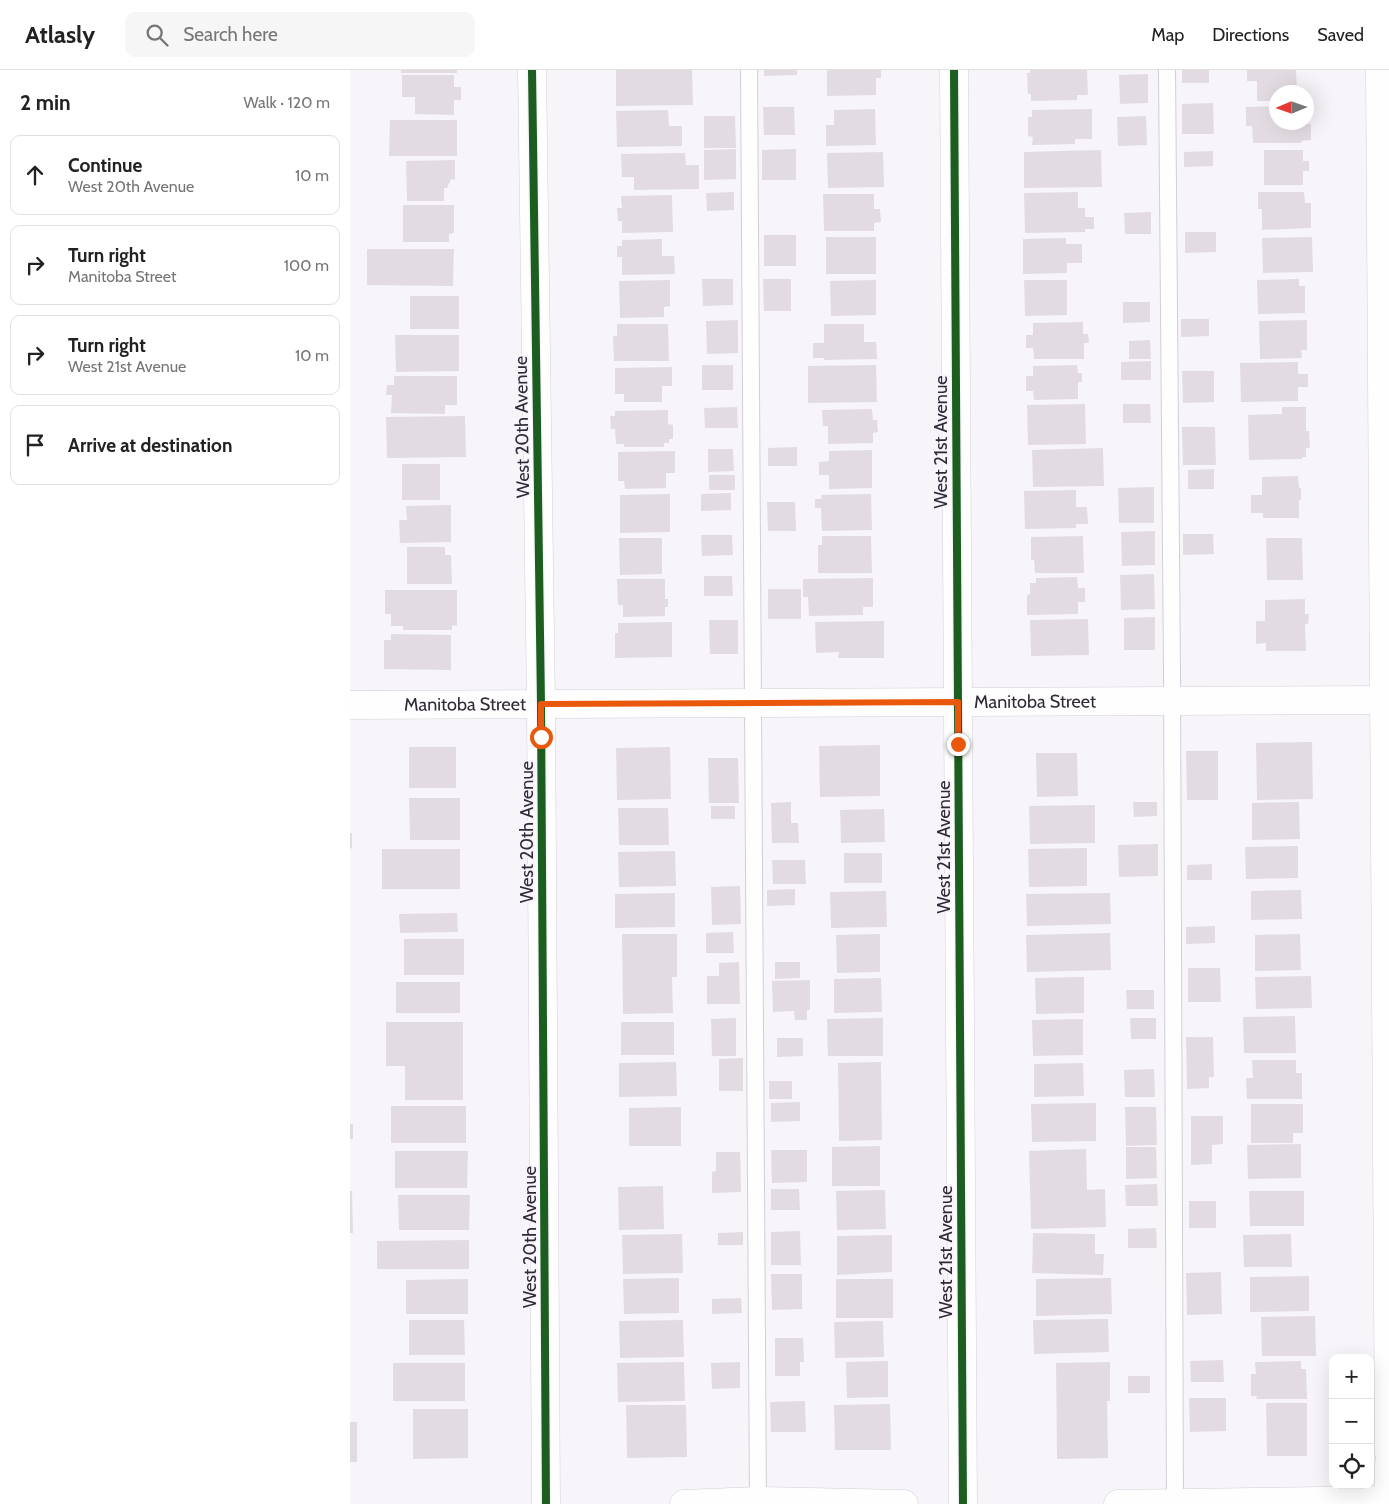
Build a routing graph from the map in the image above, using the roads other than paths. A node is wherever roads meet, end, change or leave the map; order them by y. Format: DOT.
graph roads {
  1 [pos="532,70"];
  2 [pos="749,70"];
  3 [pos="954,70"];
  4 [pos="1167,70"];
  5 [pos="1380,70"];
  6 [pos="1387,700"];
  7 [pos="1172,701"];
  8 [pos="958,702"];
  9 [pos="754,703"];
  10 [pos="541,704"];
  11 [pos="350,705"];
  12 [pos="1389,1453"];
  13 [pos="1389,1464"];
  14 [pos="1389,1492"];
  15 [pos="1389,1500"];
  16 [pos="758,1503"];
  17 [pos="546,1504"];
  18 [pos="684,1504"];
  19 [pos="904,1504"];
  20 [pos="963,1504"];
  21 [pos="1118,1504"];
  22 [pos="1176,1504"];
  1 -- 10 [label="street, West 20th Avenue"];
  2 -- 9 [label="lane"];
  3 -- 8 [label="street, West 21st Avenue"];
  4 -- 7 [label="lane"];
  5 -- 6 [label="street"];
  6 -- 7 [label="street, Manitoba Street"];
  6 -- 12 [label="street"];
  7 -- 8 [label="street, Manitoba Street"];
  7 -- 22 [label="lane"];
  8 -- 9 [label="street, Manitoba Street"];
  8 -- 20 [label="street, West 21st Avenue"];
  9 -- 10 [label="street, Manitoba Street"];
  9 -- 16 [label="lane"];
  10 -- 11 [label="street, Manitoba Street"];
  10 -- 17 [label="street, West 20th Avenue"];
  13 -- 14 [label="street"];
  15 -- 22 [label="street"];
  16 -- 18 [label="street"];
  16 -- 19 [label="street"];
  21 -- 22 [label="street"];
}
